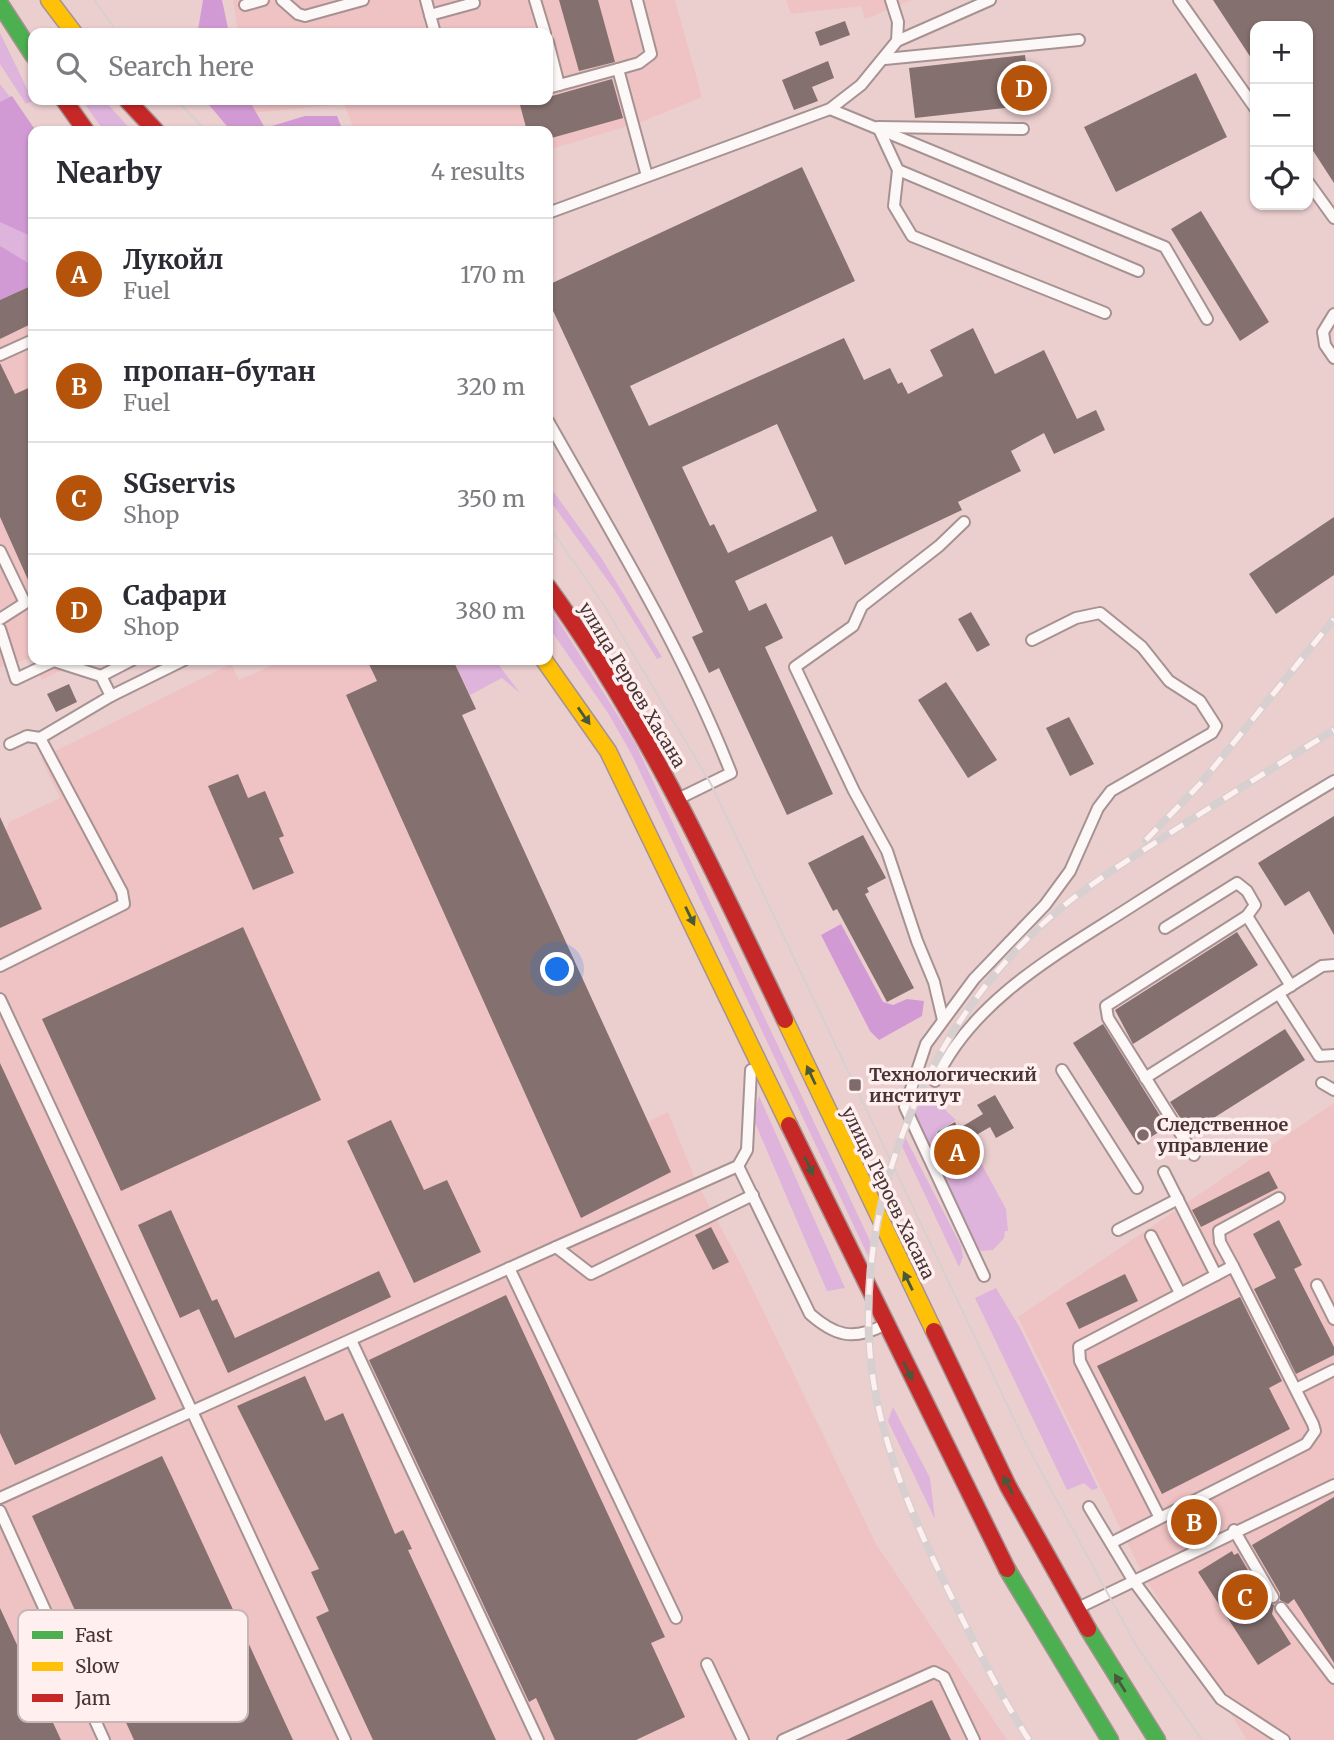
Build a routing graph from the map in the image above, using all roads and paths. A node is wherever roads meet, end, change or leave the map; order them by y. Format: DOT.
graph roads {
  1 [pos="49,0"];
  2 [pos="263,0"];
  3 [pos="282,0"];
  4 [pos="363,0"];
  5 [pos="426,0"];
  6 [pos="535,0"];
  7 [pos="637,0"];
  8 [pos="891,0"];
  9 [pos="990,0"];
  10 [pos="1179,0"];
  11 [pos="478,1"];
  12 [pos="0,4"];
  13 [pos="245,5"];
  14 [pos="430,15"];
  15 [pos="70,28"];
  16 [pos="434,28"];
  17 [pos="543,28"];
  18 [pos="1079,40"];
  19 [pos="897,41"];
  20 [pos="28,47"];
  21 [pos="885,59"];
  22 [pos="553,62"];
  23 [pos="618,69"];
  24 [pos="559,85"];
  25 [pos="553,87"];
  26 [pos="1250,101"];
  27 [pos="68,105"];
  28 [pos="132,105"];
  29 [pos="830,109"];
  30 [pos="82,126"];
  31 [pos="151,126"];
  32 [pos="878,127"];
  33 [pos="1023,129"];
  34 [pos="898,170"];
  35 [pos="647,176"];
  36 [pos="1313,188"];
  37 [pos="553,211"];
  38 [pos="1334,219"];
  39 [pos="1138,271"];
  40 [pos="1105,313"];
  41 [pos="1334,314"];
  42 [pos="1207,319"];
  43 [pos="28,342"];
  44 [pos="0,355"];
  45 [pos="1334,358"];
  46 [pos="553,430"];
  47 [pos="964,522"];
  48 [pos="0,551"];
  49 [pos="553,594"];
  50 [pos="0,619"];
  51 [pos="0,629"];
  52 [pos="1032,640"];
  53 [pos="46,665"];
  54 [pos="67,665"];
  55 [pos="122,665"];
  56 [pos="174,665"];
  57 [pos="548,665"];
  58 [pos="101,676"];
  59 [pos="111,696"];
  60 [pos="40,738"];
  61 [pos="10,744"];
  62 [pos="1334,781"];
  63 [pos="678,799"];
  64 [pos="1247,916"];
  65 [pos="1165,928"];
  66 [pos="1334,965"];
  67 [pos="0,966"];
  68 [pos="1291,986"];
  69 [pos="1279,994"];
  70 [pos="0,999"];
  71 [pos="943,1020"];
  72 [pos="753,1047"];
  73 [pos="1334,1055"];
  74 [pos="1062,1070"];
  75 [pos="1145,1078"];
  76 [pos="935,1081"];
  77 [pos="1322,1083"];
  78 [pos="1334,1090"];
  79 [pos="1194,1155"];
  80 [pos="738,1166"];
  81 [pos="1164,1172"];
  82 [pos="1137,1188"];
  83 [pos="753,1195"];
  84 [pos="1279,1198"];
  85 [pos="1178,1199"];
  86 [pos="1118,1230"];
  87 [pos="1151,1236"];
  88 [pos="556,1247"];
  89 [pos="1233,1266"];
  90 [pos="509,1268"];
  91 [pos="1216,1275"];
  92 [pos="984,1276"];
  93 [pos="1317,1285"];
  94 [pos="1180,1293"];
  95 [pos="1334,1319"];
  96 [pos="885,1325"];
  97 [pos="351,1340"];
  98 [pos="1334,1370"];
  99 [pos="1296,1390"];
  100 [pos="194,1411"];
  101 [pos="1334,1485"];
  102 [pos="0,1498"];
  103 [pos="1089,1507"];
  104 [pos="0,1511"];
  105 [pos="1160,1518"];
  106 [pos="1234,1530"];
  107 [pos="1111,1543"];
  108 [pos="1133,1580"];
  109 [pos="1273,1597"];
  110 [pos="1281,1608"];
  111 [pos="1075,1609"];
  112 [pos="45,1610"];
  113 [pos="676,1618"];
  114 [pos="707,1664"];
  115 [pos="1334,1678"];
  116 [pos="96,1722"];
  117 [pos="104,1740"];
  118 [pos="345,1740"];
  119 [pos="537,1740"];
  120 [pos="743,1740"];
  121 [pos="783,1740"];
  122 [pos="974,1740"];
  123 [pos="1110,1740"];
  124 [pos="1157,1740"];
  125 [pos="1284,1740"];
  1 -- 15 [label="main road"];
  2 -- 13 [label="lane"];
  3 -- 4 [label="lane"];
  5 -- 14 [label="lane"];
  6 -- 17 [label="lane"];
  7 -- 23 [label="lane"];
  8 -- 19 [label="lane"];
  9 -- 19 [label="lane"];
  10 -- 26 [label="lane"];
  11 -- 14 [label="lane"];
  12 -- 20 [label="main road"];
  14 -- 16 [label="lane"];
  18 -- 21 [label="lane"];
  19 -- 21 [label="lane"];
  21 -- 29 [label="lane"];
  22 -- 24 [label="lane"];
  23 -- 24 [label="lane"];
  23 -- 35 [label="lane"];
  24 -- 25 [label="lane"];
  27 -- 30 [label="main road"];
  28 -- 31 [label="main road"];
  29 -- 32 [label="lane"];
  29 -- 35 [label="lane"];
  32 -- 33 [label="lane"];
  32 -- 34 [label="lane"];
  32 -- 42 [label="lane"];
  34 -- 39 [label="lane"];
  34 -- 40 [label="lane"];
  35 -- 37 [label="lane"];
  36 -- 38 [label="lane"];
  41 -- 45 [label="lane"];
  43 -- 44 [label="lane"];
  46 -- 63 [label="lane"];
  47 -- 71 [label="lane"];
  48 -- 50 [label="lane"];
  49 -- 63 [label="main road, улица Героев Хасана"];
  51 -- 53 [label="lane"];
  52 -- 71 [label="lane"];
  54 -- 58 [label="lane"];
  55 -- 58 [label="lane"];
  56 -- 59 [label="lane"];
  57 -- 72 [label="main road, one-way"];
  58 -- 59 [label="lane"];
  59 -- 60 [label="lane"];
  60 -- 61 [label="lane"];
  60 -- 67 [label="lane"];
  62 -- 76 [label="lane"];
  111 -- 63 [label="main road, улица Героев Хасана, one-way"];
  64 -- 65 [label="lane"];
  64 -- 68 [label="lane"];
  64 -- 75 [label="lane"];
  66 -- 68 [label="lane"];
  68 -- 69 [label="lane"];
  69 -- 73 [label="lane"];
  69 -- 75 [label="lane"];
  70 -- 100 [label="lane"];
  71 -- 92 [label="lane"];
  72 -- 80 [label="lane"];
  72 -- 96 [label="main road, one-way"];
  74 -- 82 [label="lane"];
  75 -- 79 [label="lane"];
  77 -- 78 [label="lane"];
  80 -- 83 [label="lane"];
  80 -- 88 [label="lane"];
  81 -- 85 [label="lane"];
  83 -- 88 [label="lane"];
  83 -- 96 [label="lane"];
  84 -- 89 [label="lane"];
  85 -- 86 [label="lane"];
  85 -- 91 [label="lane"];
  87 -- 94 [label="lane"];
  88 -- 90 [label="lane"];
  89 -- 91 [label="lane"];
  89 -- 99 [label="lane"];
  90 -- 97 [label="lane"];
  90 -- 113 [label="lane"];
  91 -- 94 [label="lane"];
  93 -- 95 [label="lane"];
  94 -- 105 [label="lane"];
  96 -- 123 [label="main road, one-way"];
  97 -- 100 [label="lane"];
  97 -- 119 [label="lane"];
  98 -- 99 [label="lane"];
  99 -- 105 [label="lane"];
  100 -- 102 [label="lane"];
  100 -- 118 [label="lane"];
  101 -- 106 [label="lane"];
  103 -- 107 [label="lane"];
  104 -- 112 [label="lane"];
  105 -- 107 [label="lane"];
  106 -- 108 [label="lane"];
  106 -- 109 [label="lane"];
  107 -- 108 [label="lane"];
  108 -- 111 [label="lane"];
  108 -- 125 [label="lane"];
  110 -- 115 [label="lane"];
  124 -- 111 [label="main road, улица Героев Хасана, one-way"];
  114 -- 120 [label="lane"];
  116 -- 117 [label="lane"];
  121 -- 122 [label="lane"];
}
